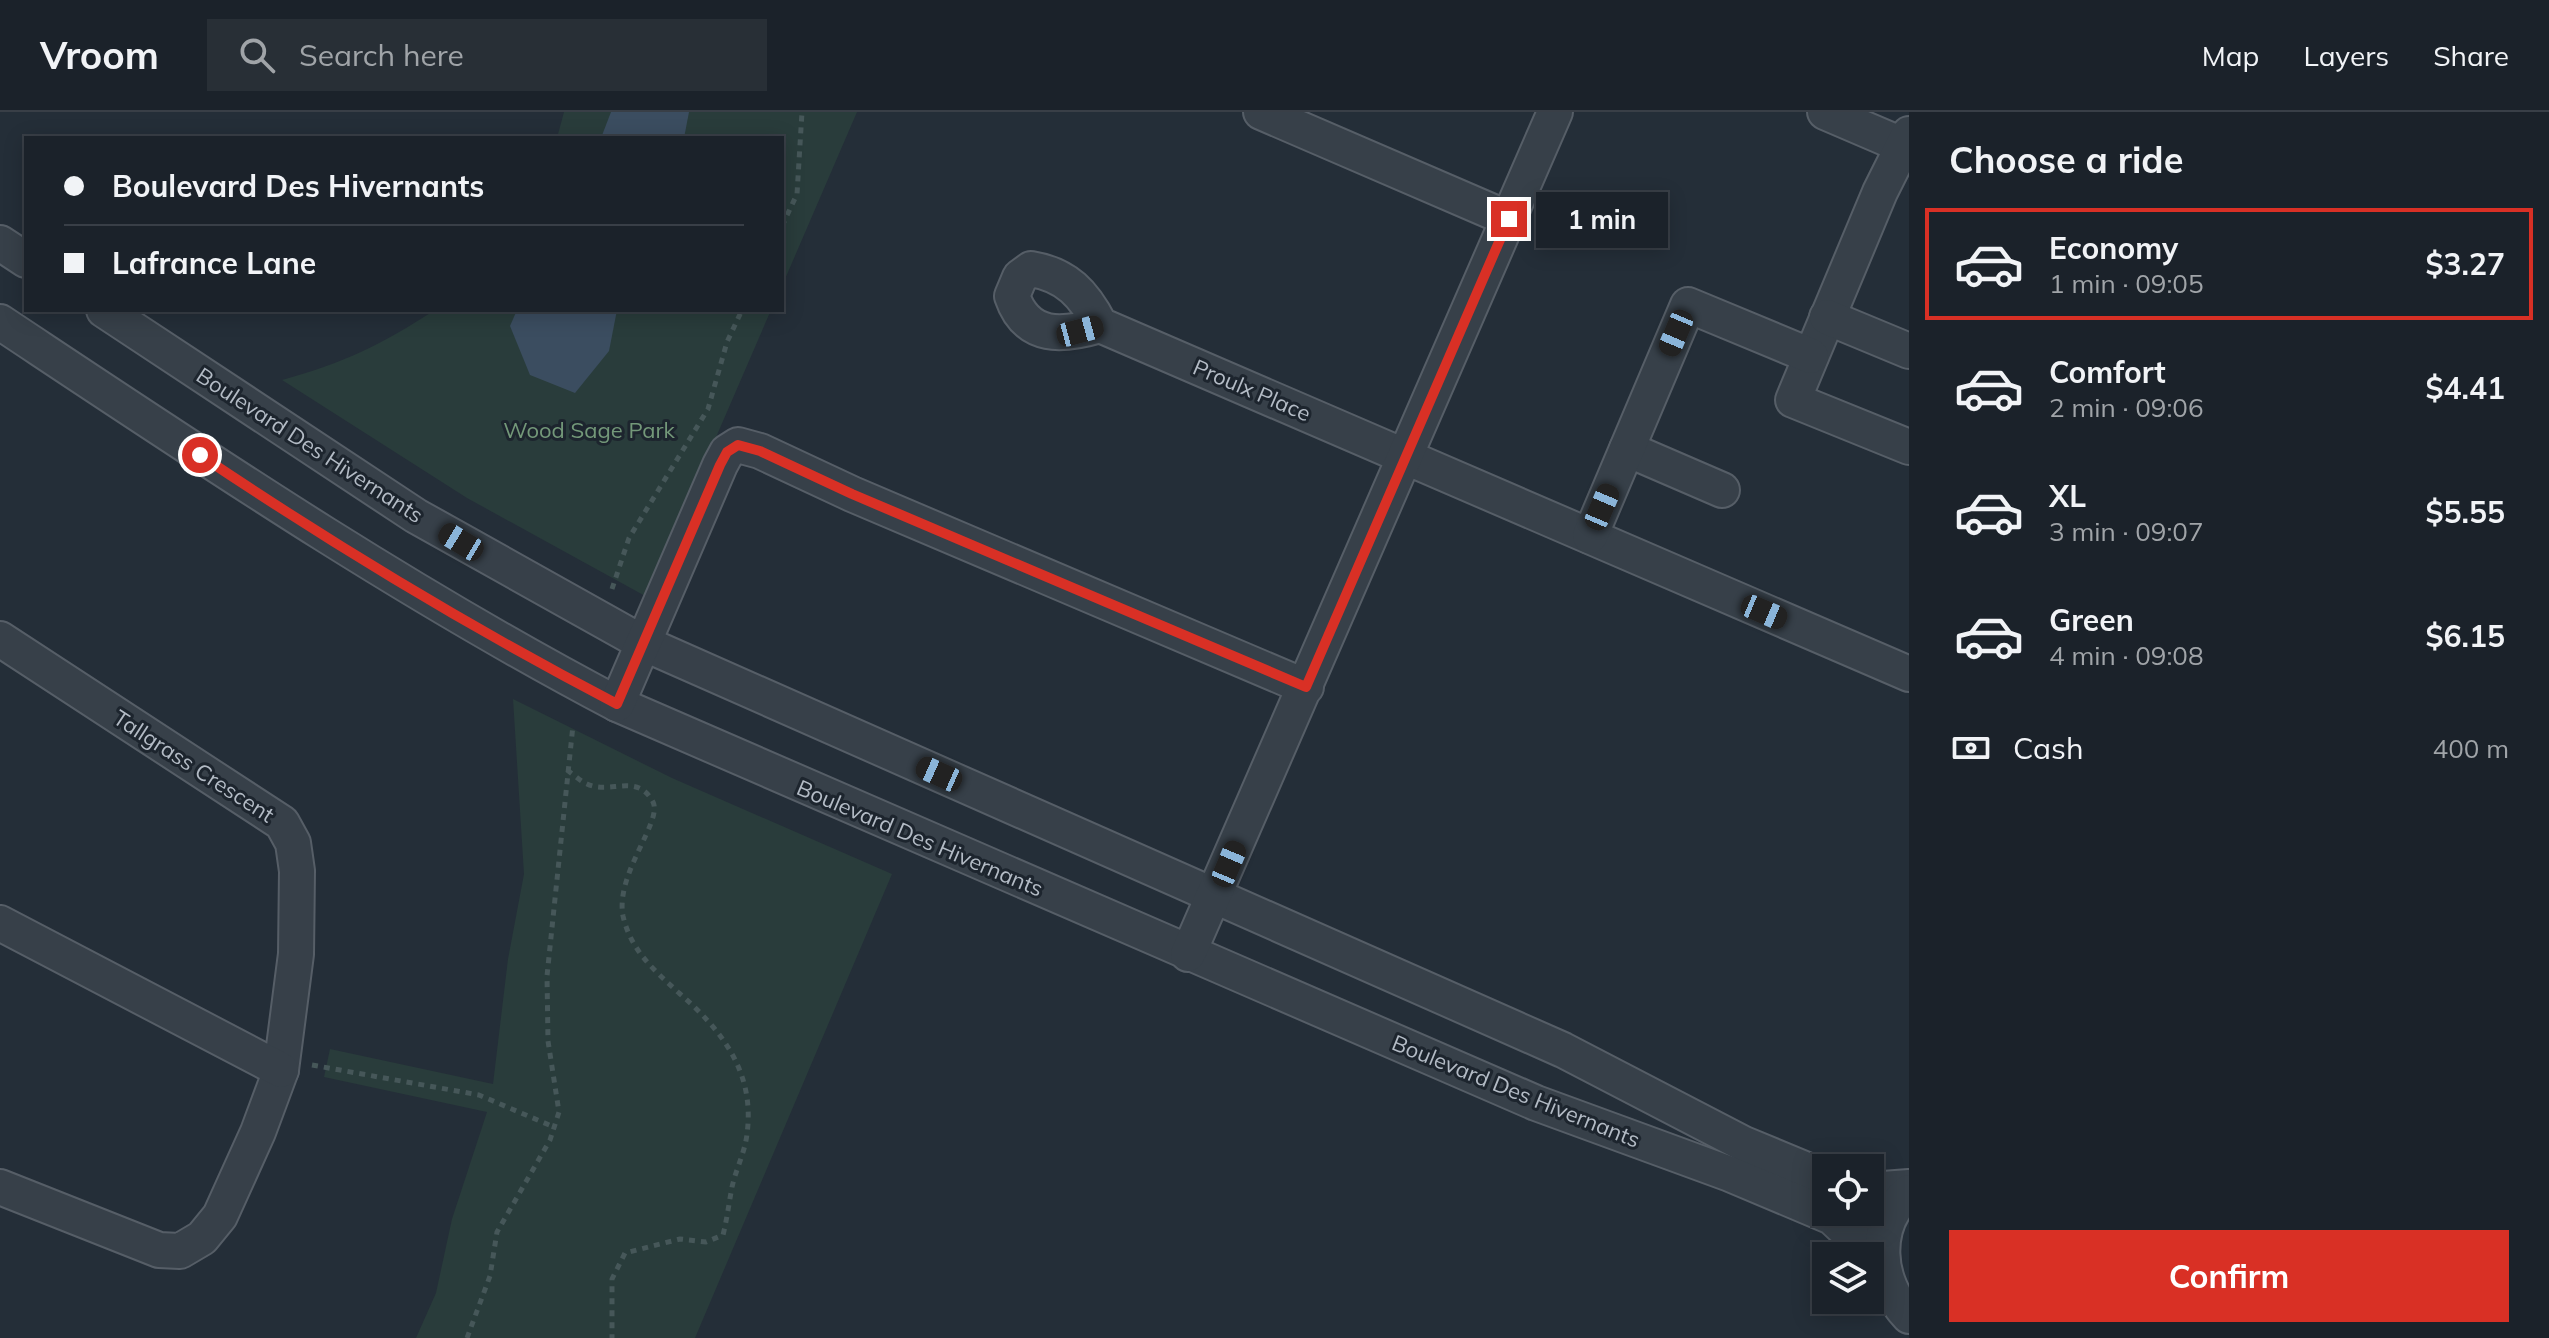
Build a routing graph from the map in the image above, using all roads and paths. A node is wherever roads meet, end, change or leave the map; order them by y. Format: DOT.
graph roads {
  1 [pos="802,112"];
  2 [pos="1261,112"];
  3 [pos="1555,112"];
  4 [pos="1825,112"];
  5 [pos="1907,142"];
  6 [pos="1509,219"];
  7 [pos="784,222"];
  8 [pos="0,243"];
  9 [pos="24,259"];
  10 [pos="107,312"];
  11 [pos="741,312"];
  12 [pos="1827,317"];
  13 [pos="0,322"];
  14 [pos="1100,325"];
  15 [pos="1909,351"];
  16 [pos="1811,356"];
  17 [pos="1909,447"];
  18 [pos="1627,449"];
  19 [pos="1404,454"];
  20 [pos="1722,490"];
  21 [pos="1590,536"];
  22 [pos="611,590"];
  23 [pos="0,639"];
  24 [pos="643,643"];
  25 [pos="1909,674"];
  26 [pos="1306,687"];
  27 [pos="617,704"];
  28 [pos="573,725"];
  29 [pos="567,770"];
  30 [pos="1214,898"];
  31 [pos="0,923"];
  32 [pos="1188,954"];
  33 [pos="282,1066"];
  34 [pos="554,1127"];
  35 [pos="1812,1172"];
  36 [pos="0,1187"];
  37 [pos="1909,1189"];
  38 [pos="1884,1190"];
  39 [pos="1859,1242"];
  40 [pos="1884,1242"];
  41 [pos="1884,1272"];
  42 [pos="1903,1321"];
  43 [pos="467,1338"];
  44 [pos="612,1338"];
  1 -- 7 [label="path"];
  2 -- 6 [label="street"];
  3 -- 6 [label="street"];
  4 -- 5 [label="street"];
  5 -- 12 [label="street"];
  6 -- 19 [label="street"];
  8 -- 9 [label="street"];
  10 -- 24 [label="street, Boulevard Des Hivernants"];
  11 -- 22 [label="path"];
  12 -- 15 [label="street"];
  12 -- 16 [label="street"];
  13 -- 27 [label="street, Boulevard Des Hivernants"];
  14 -- 19 [label="street, Proulx Place"];
  16 -- 17 [label="street"];
  16 -- 18 [label="street"];
  18 -- 20 [label="street"];
  18 -- 21 [label="street"];
  19 -- 21 [label="street, Proulx Place"];
  19 -- 26 [label="street"];
  21 -- 25 [label="street, Proulx Place"];
  23 -- 33 [label="street, Tallgrass Crescent"];
  24 -- 26 [label="street"];
  24 -- 27 [label="street"];
  24 -- 30 [label="street, Boulevard Des Hivernants"];
  26 -- 30 [label="street"];
  27 -- 32 [label="street, Boulevard Des Hivernants"];
  28 -- 29 [label="path"];
  29 -- 34 [label="path"];
  29 -- 44 [label="path"];
  30 -- 32 [label="street"];
  30 -- 35 [label="street, Boulevard Des Hivernants"];
  31 -- 33 [label="street"];
  32 -- 39 [label="street, Boulevard Des Hivernants"];
  33 -- 34 [label="path"];
  33 -- 36 [label="street, Tallgrass Crescent"];
  34 -- 43 [label="path"];
  37 -- 38 [label="street"];
  37 -- 40 [label="street"];
  41 -- 42 [label="street"];
}
